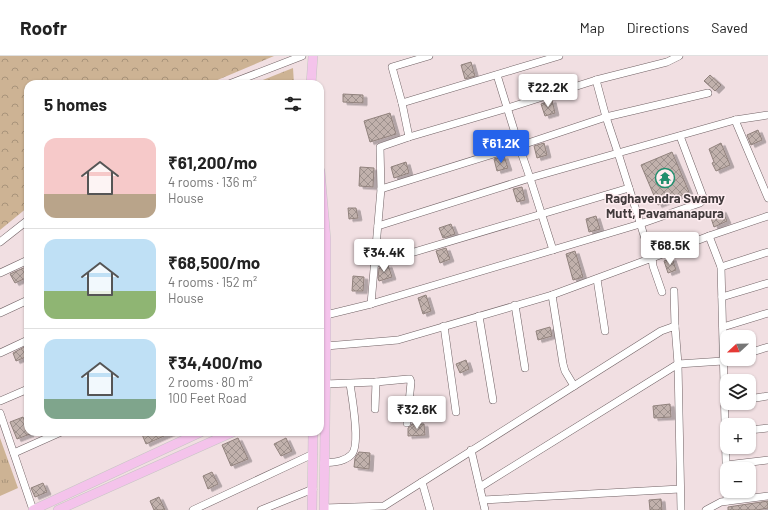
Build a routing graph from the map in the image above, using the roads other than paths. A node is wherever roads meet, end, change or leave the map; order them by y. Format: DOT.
graph roads {
  1 [pos="302,56"];
  2 [pos="313,56"];
  3 [pos="429,56"];
  4 [pos="559,56"];
  5 [pos="679,56"];
  6 [pos="497,74"];
  7 [pos="239,80"];
  8 [pos="311,80"];
  9 [pos="596,80"];
  10 [pos="708,93"];
  11 [pos="402,103"];
  12 [pos="508,108"];
  13 [pos="768,115"];
  14 [pos="606,117"];
  15 [pos="734,120"];
  16 [pos="680,136"];
  17 [pos="409,137"];
  18 [pos="519,146"];
  19 [pos="618,153"];
  20 [pos="530,178"];
  21 [pos="629,188"];
  22 [pos="381,189"];
  23 [pos="768,198"];
  24 [pos="542,214"];
  25 [pos="768,216"];
  26 [pos="324,217"];
  27 [pos="24,223"];
  28 [pos="640,224"];
  29 [pos="378,226"];
  30 [pos="709,236"];
  31 [pos="0,242"];
  32 [pos="553,250"];
  33 [pos="768,252"];
  34 [pos="652,258"];
  35 [pos="24,262"];
  36 [pos="374,264"];
  37 [pos="721,267"];
  38 [pos="0,273"];
  39 [pos="596,279"];
  40 [pos="768,283"];
  41 [pos="324,290"];
  42 [pos="674,291"];
  43 [pos="662,292"];
  44 [pos="552,295"];
  45 [pos="722,297"];
  46 [pos="24,302"];
  47 [pos="371,304"];
  48 [pos="515,305"];
  49 [pos="0,313"];
  50 [pos="768,313"];
  51 [pos="324,315"];
  52 [pos="479,316"];
  53 [pos="324,325"];
  54 [pos="444,326"];
  55 [pos="675,326"];
  56 [pos="723,327"];
  57 [pos="723,330"];
  58 [pos="606,331"];
  59 [pos="24,342"];
  60 [pos="326,346"];
  61 [pos="768,347"];
  62 [pos="756,351"];
  63 [pos="0,353"];
  64 [pos="720,361"];
  65 [pos="678,364"];
  66 [pos="525,368"];
  67 [pos="324,372"];
  68 [pos="376,382"];
  69 [pos="350,384"];
  70 [pos="324,385"];
  71 [pos="574,386"];
  72 [pos="24,391"];
  73 [pos="768,396"];
  74 [pos="756,398"];
  75 [pos="492,400"];
  76 [pos="0,401"];
  77 [pos="375,408"];
  78 [pos="456,412"];
  79 [pos="0,413"];
  80 [pos="407,423"];
  81 [pos="768,428"];
  82 [pos="756,429"];
  83 [pos="52,436"];
  84 [pos="192,436"];
  85 [pos="224,436"];
  86 [pos="313,436"];
  87 [pos="324,436"];
  88 [pos="171,446"];
  89 [pos="471,450"];
  90 [pos="14,453"];
  91 [pos="313,454"];
  92 [pos="176,458"];
  93 [pos="768,460"];
  94 [pos="751,462"];
  95 [pos="324,463"];
  96 [pos="422,482"];
  97 [pos="480,487"];
  98 [pos="313,489"];
  99 [pos="680,489"];
  100 [pos="768,496"];
  101 [pos="727,498"];
  102 [pos="483,500"];
  103 [pos="727,501"];
  104 [pos="324,509"];
  105 [pos="33,510"];
  106 [pos="58,510"];
  107 [pos="193,510"];
  108 [pos="261,510"];
  109 [pos="312,510"];
  110 [pos="430,510"];
  111 [pos="486,510"];
  112 [pos="681,510"];
  113 [pos="706,510"];
  1 -- 7 [label="street"];
  2 -- 8 [label="main road"];
  3 -- 11 [label="street"];
  4 -- 6 [label="street"];
  5 -- 9 [label="street"];
  6 -- 11 [label="street"];
  6 -- 12 [label="street"];
  9 -- 12 [label="street"];
  9 -- 14 [label="street"];
  10 -- 14 [label="street"];
  11 -- 17 [label="street"];
  12 -- 17 [label="street"];
  12 -- 18 [label="street"];
  13 -- 15 [label="street"];
  14 -- 18 [label="street"];
  14 -- 19 [label="street"];
  15 -- 16 [label="street"];
  15 -- 23 [label="street"];
  16 -- 19 [label="street"];
  16 -- 28 [label="street"];
  17 -- 22 [label="street"];
  18 -- 20 [label="street"];
  18 -- 22 [label="street"];
  19 -- 20 [label="street"];
  19 -- 21 [label="street"];
  20 -- 24 [label="street"];
  20 -- 29 [label="street"];
  21 -- 24 [label="street"];
  21 -- 28 [label="street"];
  22 -- 29 [label="street"];
  24 -- 32 [label="street"];
  24 -- 36 [label="street"];
  25 -- 30 [label="street"];
  26 -- 41 [label="main road"];
  27 -- 31 [label="street"];
  28 -- 32 [label="street"];
  28 -- 34 [label="street"];
  29 -- 36 [label="street"];
  30 -- 34 [label="street"];
  30 -- 37 [label="street"];
  32 -- 47 [label="street"];
  33 -- 37 [label="street"];
  34 -- 39 [label="street"];
  34 -- 43 [label="street"];
  35 -- 38 [label="street"];
  36 -- 47 [label="street"];
  37 -- 45 [label="street"];
  39 -- 44 [label="street"];
  39 -- 58 [label="street"];
  40 -- 45 [label="street"];
  42 -- 55 [label="street"];
  44 -- 48 [label="street"];
  44 -- 71 [label="street"];
  45 -- 56 [label="street"];
  46 -- 49 [label="street"];
  47 -- 51 [label="street"];
  48 -- 52 [label="street"];
  48 -- 66 [label="street"];
  50 -- 56 [label="street"];
  52 -- 54 [label="street"];
  52 -- 75 [label="street"];
  53 -- 60 [label="main road"];
  54 -- 60 [label="street"];
  54 -- 78 [label="street"];
  55 -- 65 [label="street"];
  55 -- 71 [label="street"];
  56 -- 57 [label="street"];
  59 -- 63 [label="street"];
  60 -- 67 [label="main road"];
  61 -- 62 [label="street"];
  64 -- 65 [label="street"];
  65 -- 97 [label="street"];
  65 -- 99 [label="street"];
  68 -- 69 [label="street"];
  68 -- 77 [label="street"];
  68 -- 80 [label="street"];
  69 -- 70 [label="street"];
  69 -- 95 [label="street"];
  71 -- 89 [label="street"];
  72 -- 76 [label="street"];
  73 -- 74 [label="street"];
  79 -- 90 [label="street"];
  81 -- 82 [label="street"];
  83 -- 90 [label="street"];
  84 -- 88 [label="main road"];
  85 -- 92 [label="main road"];
  86 -- 91 [label="main road"];
  87 -- 95 [label="main road"];
  88 -- 92 [label="main road"];
  88 -- 105 [label="main road"];
  89 -- 96 [label="street"];
  89 -- 97 [label="street"];
  90 -- 105 [label="street"];
  91 -- 98 [label="main road"];
  91 -- 107 [label="street"];
  92 -- 106 [label="main road"];
  93 -- 94 [label="street"];
  95 -- 104 [label="main road"];
  96 -- 104 [label="street"];
  96 -- 110 [label="street"];
  97 -- 102 [label="street"];
  98 -- 108 [label="street"];
  98 -- 109 [label="main road"];
  99 -- 102 [label="street"];
  99 -- 112 [label="street"];
  100 -- 103 [label="street"];
  101 -- 103 [label="street"];
  102 -- 111 [label="street"];
  103 -- 113 [label="street"];
}
